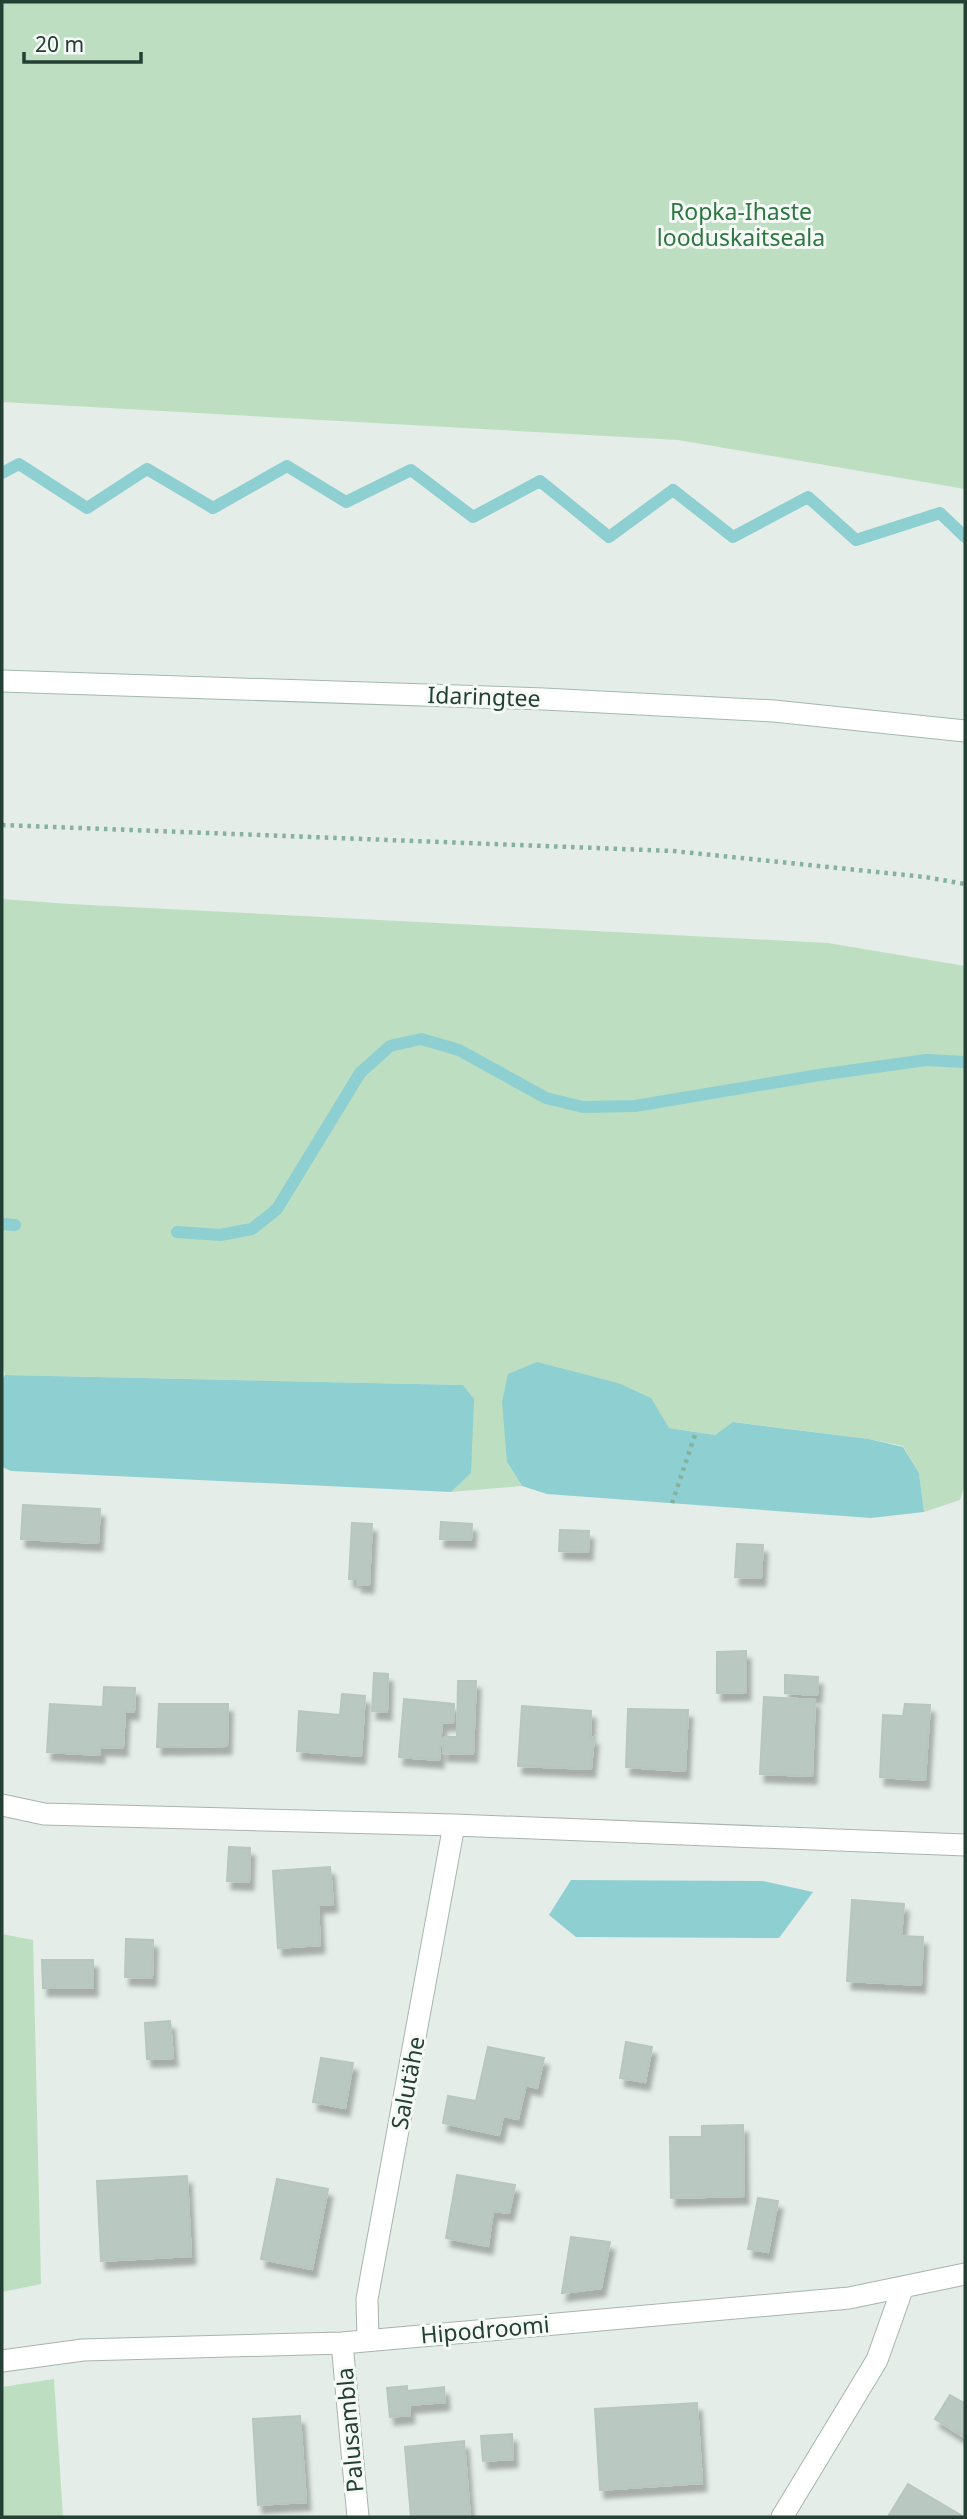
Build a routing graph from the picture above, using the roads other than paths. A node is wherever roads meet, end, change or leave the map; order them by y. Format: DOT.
graph roads {
  1 [pos="2,681"];
  2 [pos="965,731"];
  3 [pos="2,1805"];
  4 [pos="454,1825"];
  5 [pos="965,1845"];
  6 [pos="965,2274"];
  7 [pos="903,2287"];
  8 [pos="368,2340"];
  9 [pos="342,2343"];
  10 [pos="2,2361"];
  11 [pos="358,2517"];
  12 [pos="782,2517"];
  1 -- 2 [label="street, Idaringtee"];
  3 -- 4 [label="street"];
  4 -- 5 [label="street"];
  4 -- 8 [label="street, Salutähe"];
  6 -- 7 [label="street, Hipodroomi"];
  7 -- 8 [label="street, Hipodroomi"];
  7 -- 12 [label="street"];
  8 -- 9 [label="street, Hipodroomi"];
  9 -- 10 [label="street, Hipodroomi"];
  9 -- 11 [label="street, Palusambla"];
}
